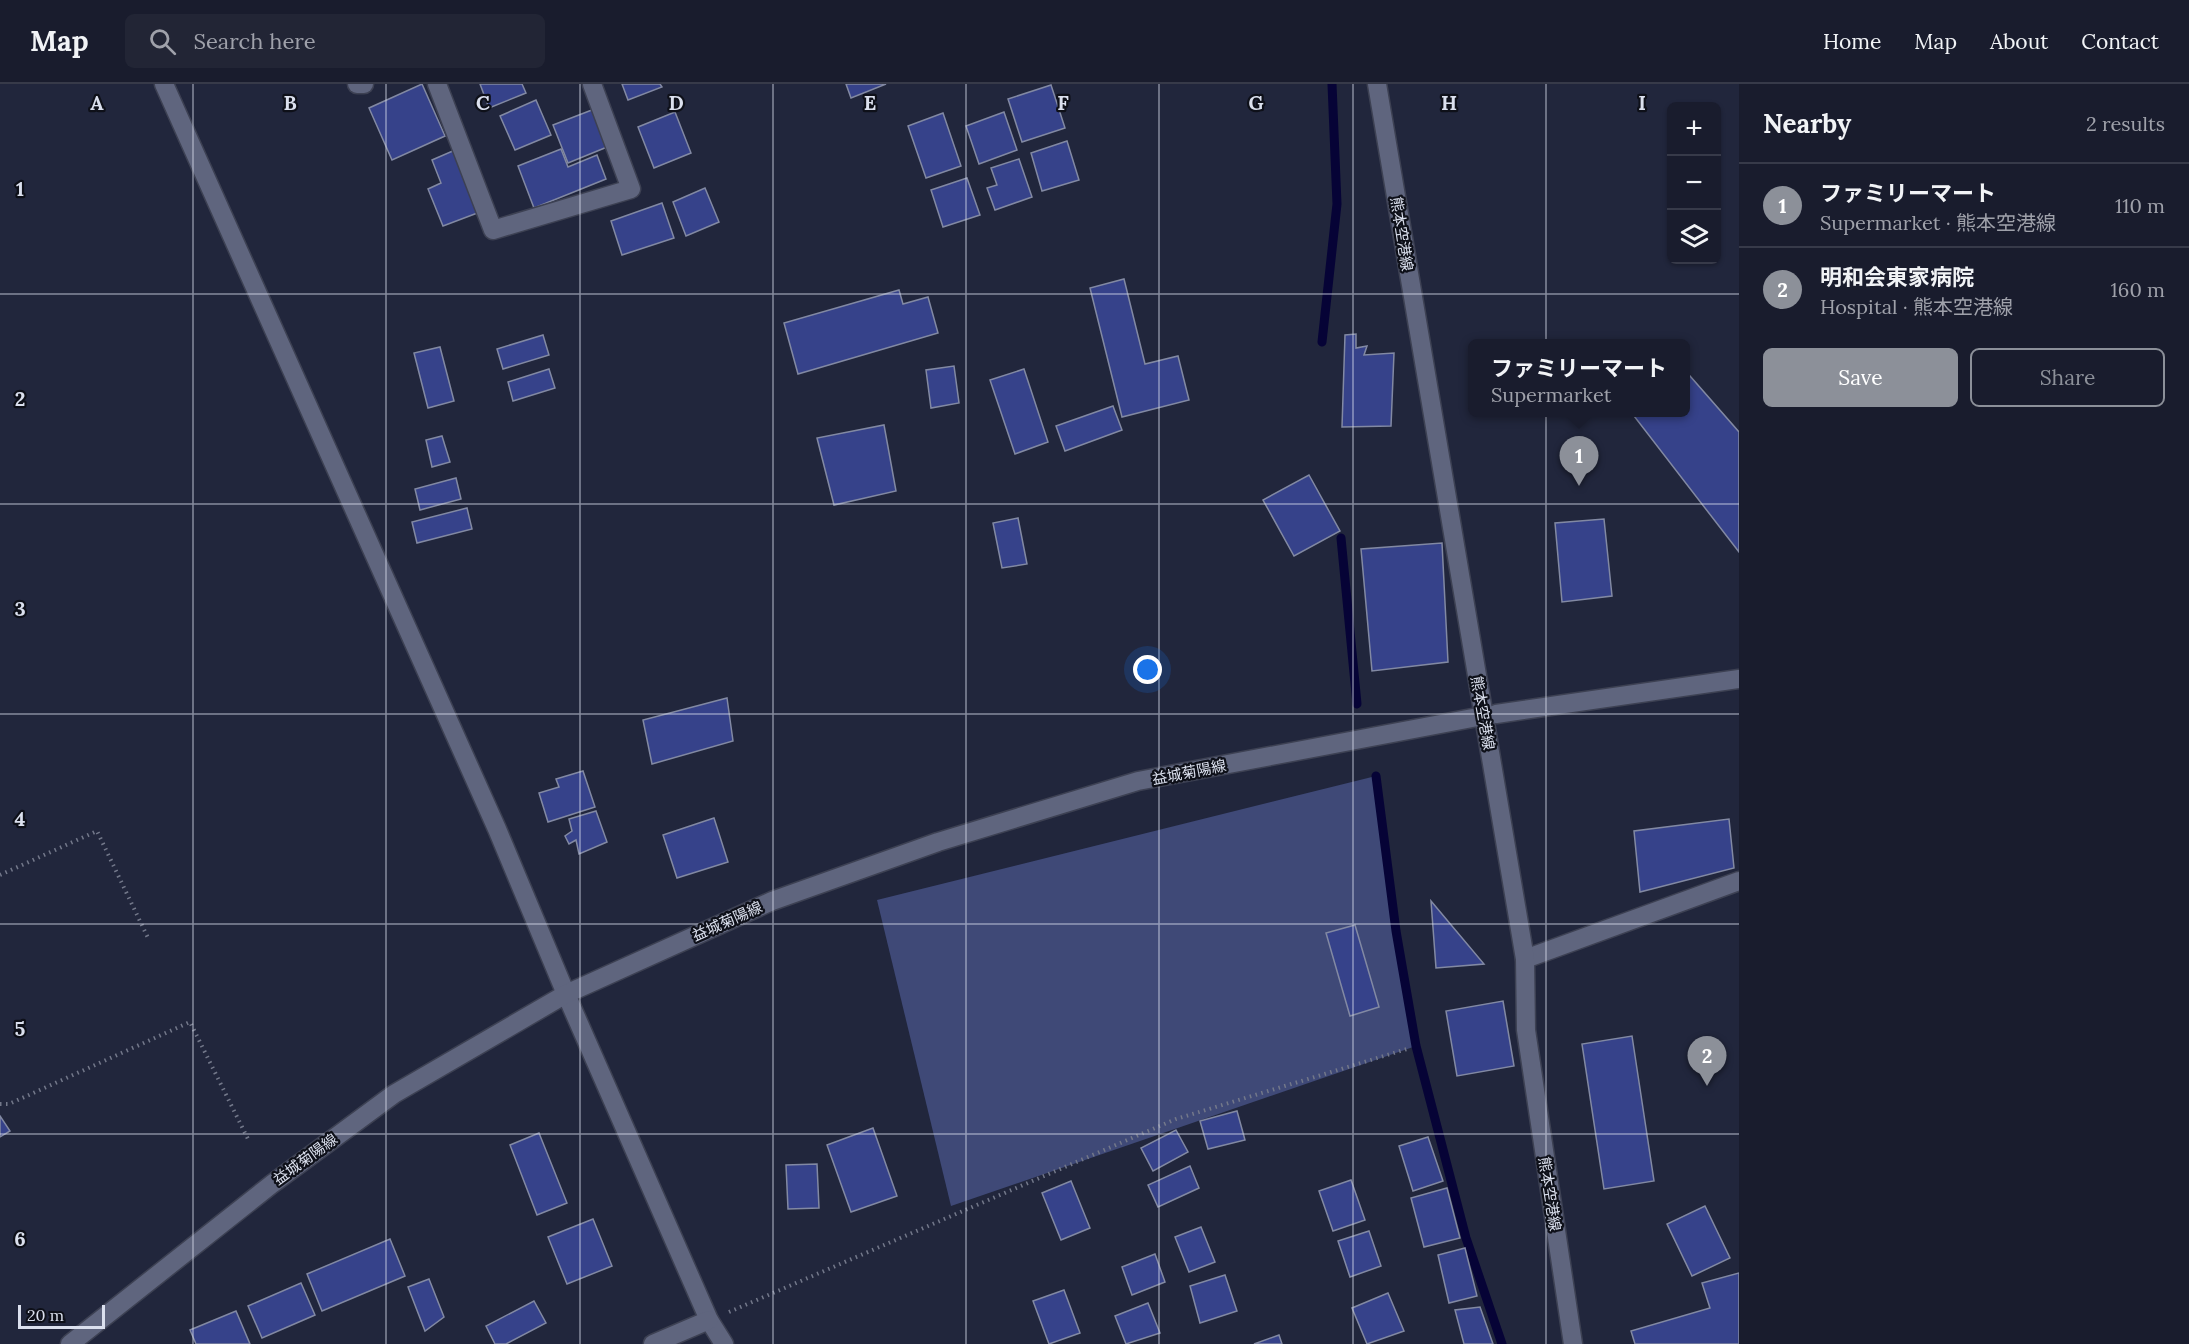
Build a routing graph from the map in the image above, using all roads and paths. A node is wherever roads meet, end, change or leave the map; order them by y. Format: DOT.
graph roads {
  1 [pos="164,84"];
  2 [pos="357,84"];
  3 [pos="364,84"];
  4 [pos="437,84"];
  5 [pos="592,84"];
  6 [pos="1377,84"];
  7 [pos="1739,679"];
  8 [pos="1490,715"];
  9 [pos="0,875"];
  10 [pos="1739,881"];
  11 [pos="149,940"];
  12 [pos="1525,958"];
  13 [pos="566,994"];
  14 [pos="1407,1049"];
  15 [pos="0,1104"];
  16 [pos="248,1139"];
  17 [pos="709,1320"];
  18 [pos="70,1344"];
  19 [pos="653,1344"];
  20 [pos="724,1344"];
  21 [pos="1573,1344"];
  1 -- 13 [label="main road"];
  2 -- 3 [label="main road"];
  4 -- 5 [label="main road"];
  6 -- 8 [label="main road, 熊本空港線"];
  7 -- 8 [label="main road, 益城菊陽線"];
  8 -- 12 [label="main road, 熊本空港線"];
  8 -- 13 [label="main road, 益城菊陽線"];
  9 -- 11 [label="path"];
  10 -- 12 [label="main road"];
  12 -- 21 [label="main road, 熊本空港線"];
  13 -- 17 [label="main road"];
  13 -- 18 [label="main road, 益城菊陽線"];
  14 -- 17 [label="path"];
  15 -- 16 [label="path"];
  17 -- 19 [label="main road"];
  17 -- 20 [label="main road"];
}
